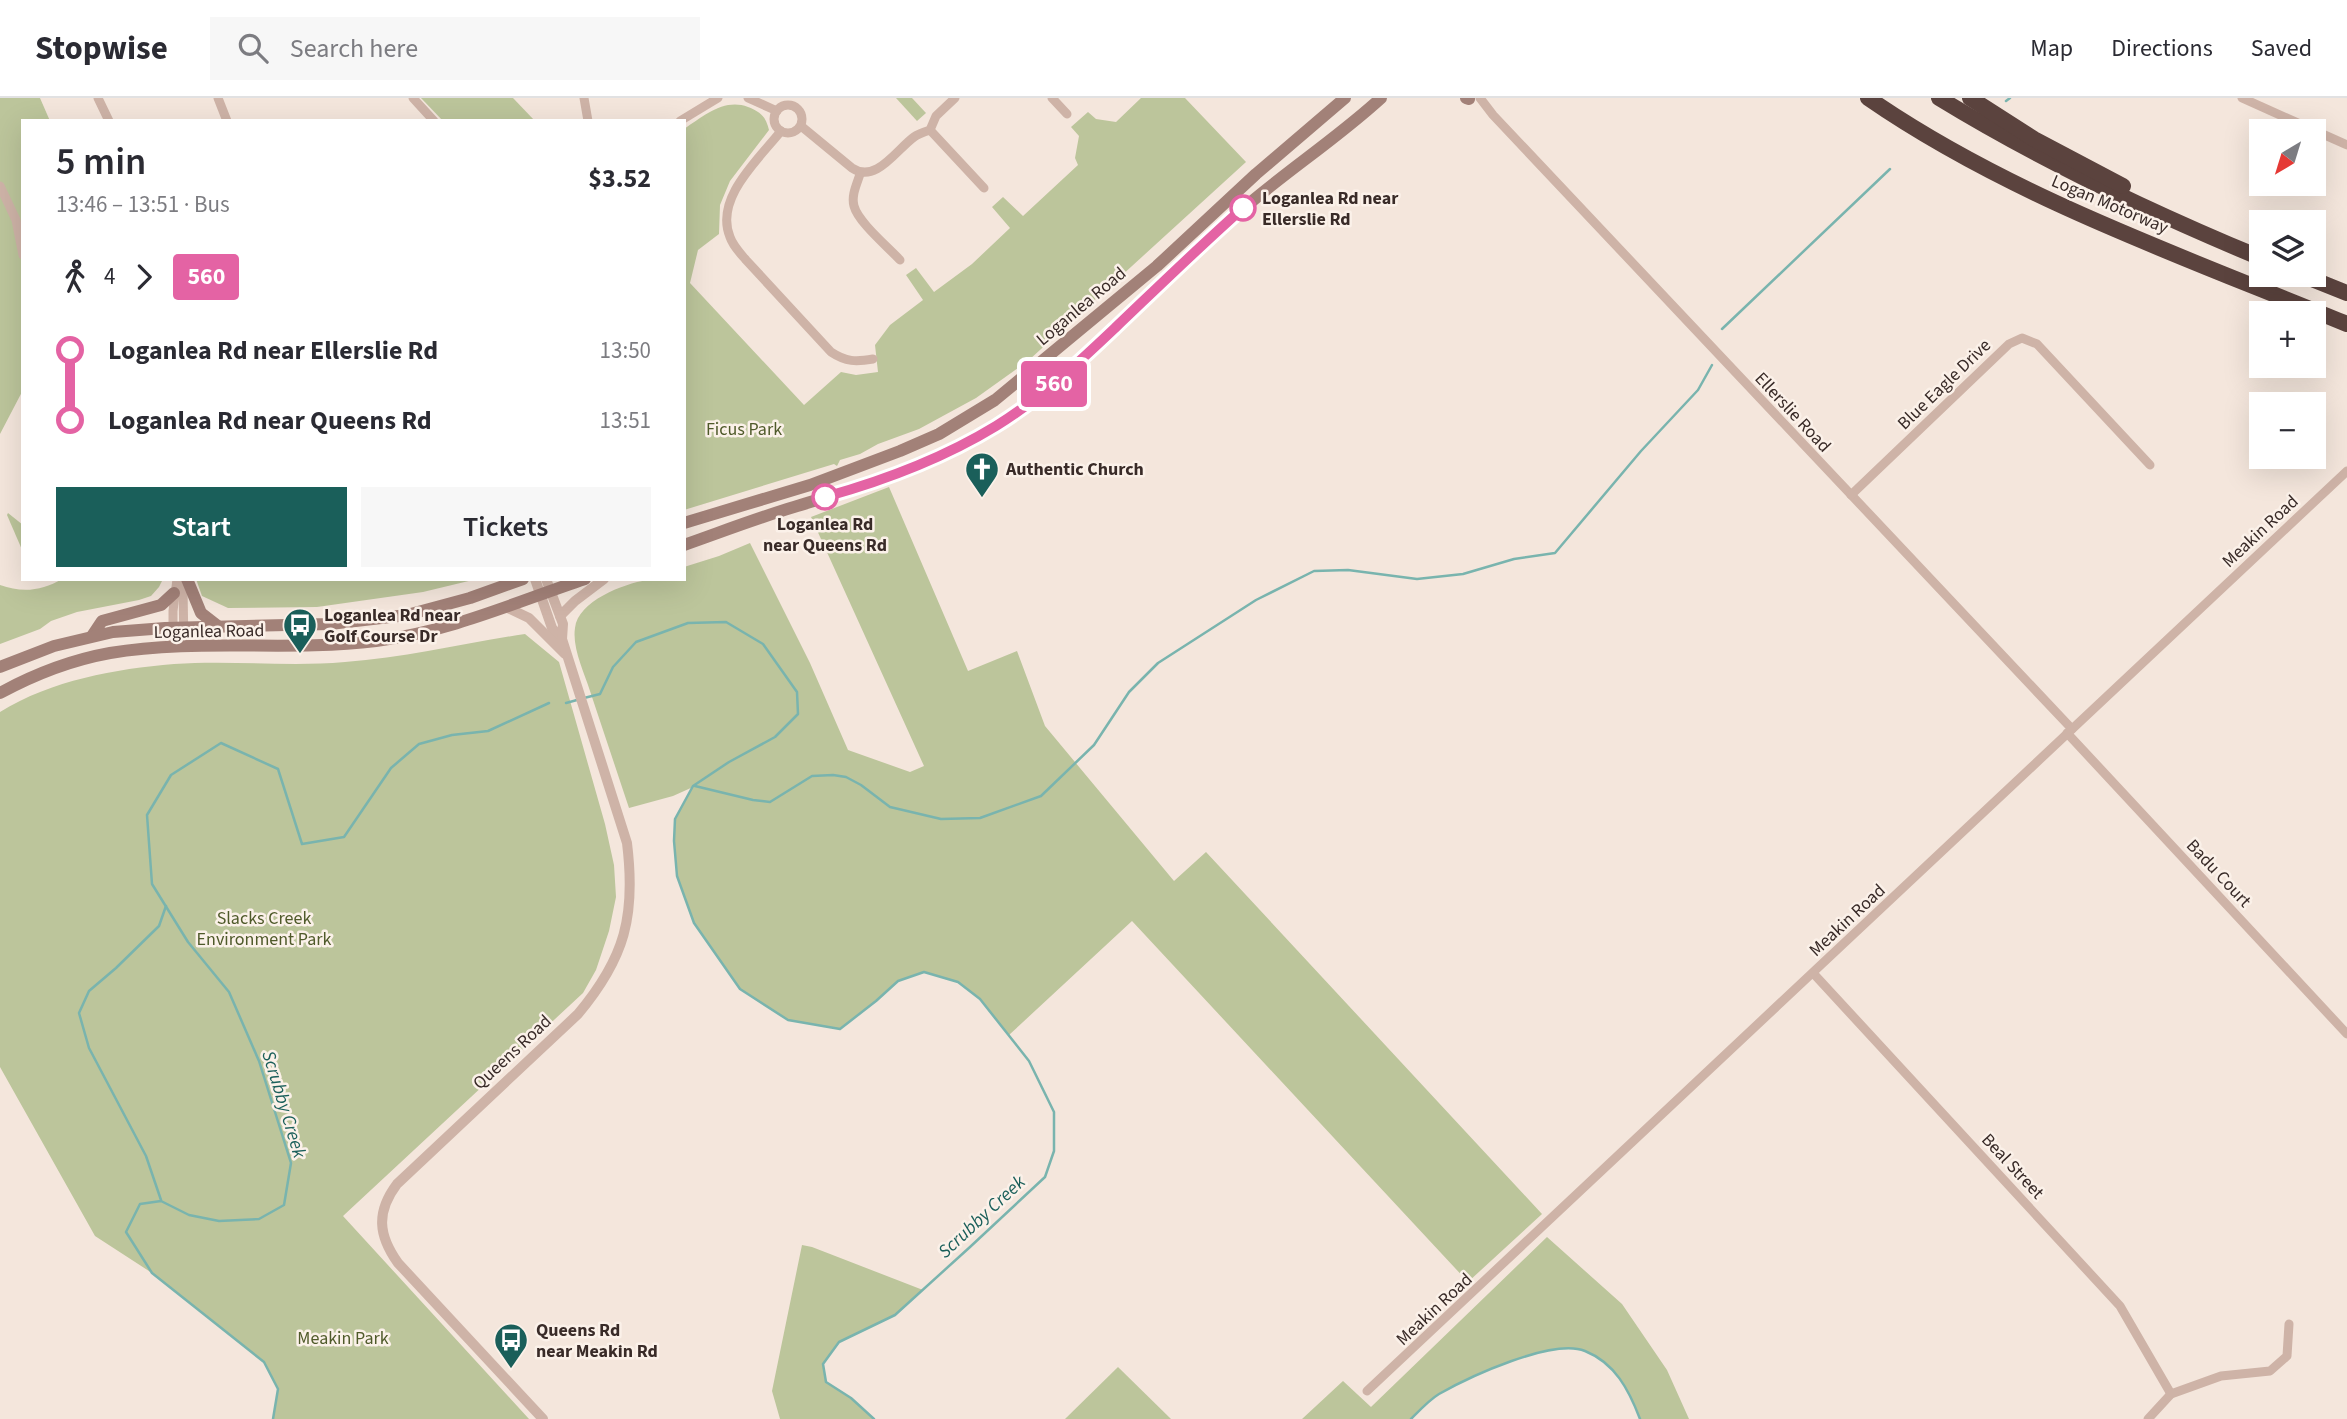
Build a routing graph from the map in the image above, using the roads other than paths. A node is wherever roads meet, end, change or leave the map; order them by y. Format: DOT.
graph roads {
  1 [pos="98,98"];
  2 [pos="218,98"];
  3 [pos="413,98"];
  4 [pos="584,98"];
  5 [pos="718,98"];
  6 [pos="748,98"];
  7 [pos="803,98"];
  8 [pos="955,98"];
  9 [pos="1052,98"];
  10 [pos="1345,98"];
  11 [pos="1381,98"];
  12 [pos="1470,98"];
  13 [pos="1868,98"];
  14 [pos="1939,98"];
  15 [pos="1970,98"];
  16 [pos="2242,98"];
  17 [pos="797,108"];
  18 [pos="777,111"];
  19 [pos="1067,114"];
  20 [pos="108,119"];
  21 [pos="227,119"];
  22 [pos="432,119"];
  23 [pos="588,119"];
  24 [pos="683,119"];
  25 [pos="801,126"];
  26 [pos="930,130"];
  27 [pos="781,131"];
  28 [pos="2347,145"];
  29 [pos="860,174"];
  30 [pos="0,186"];
  31 [pos="984,188"];
  32 [pos="21,245"];
  33 [pos="2229,245"];
  34 [pos="2249,253"];
  35 [pos="900,260"];
  36 [pos="2326,285"];
  37 [pos="2347,293"];
  38 [pos="2347,324"];
  39 [pos="873,359"];
  40 [pos="2150,466"];
  41 [pos="2347,471"];
  42 [pos="1851,495"];
  43 [pos="686,522"];
  44 [pos="686,544"];
  45 [pos="177,581"];
  46 [pos="179,581"];
  47 [pos="188,581"];
  48 [pos="517,581"];
  49 [pos="576,581"];
  50 [pos="601,581"];
  51 [pos="545,589"];
  52 [pos="174,593"];
  53 [pos="508,608"];
  54 [pos="560,616"];
  55 [pos="219,627"];
  56 [pos="178,628"];
  57 [pos="92,636"];
  58 [pos="562,639"];
  59 [pos="178,647"];
  60 [pos="568,656"];
  61 [pos="0,667"];
  62 [pos="0,692"];
  63 [pos="2070,731"];
  64 [pos="1813,973"];
  65 [pos="2347,1034"];
  66 [pos="2288,1324"];
  67 [pos="1367,1391"];
  68 [pos="2171,1394"];
  69 [pos="543,1419"];
  70 [pos="2148,1419"];
  1 -- 20 [label="street"];
  2 -- 21 [label="street"];
  3 -- 22 [label="street"];
  4 -- 23 [label="street"];
  5 -- 24 [label="street"];
  6 -- 18 [label="street"];
  7 -- 17 [label="street"];
  8 -- 26 [label="street"];
  9 -- 19 [label="street"];
  10 -- 43 [label="main road, Loganlea Road"];
  11 -- 44 [label="main road, Loganlea Road"];
  12 -- 42 [label="street, Ellerslie Road"];
  13 -- 38 [label="highway, Logan Motorway"];
  14 -- 33 [label="highway, Logan Motorway"];
  15 -- 33 [label="highway"];
  16 -- 28 [label="street"];
  17 -- 18 [label="street"];
  17 -- 25 [label="street"];
  18 -- 27 [label="street"];
  25 -- 27 [label="street"];
  25 -- 29 [label="street"];
  26 -- 29 [label="street"];
  26 -- 31 [label="street"];
  27 -- 39 [label="street"];
  29 -- 35 [label="street"];
  30 -- 32 [label="street"];
  33 -- 34 [label="highway, Logan Motorway"];
  36 -- 37 [label="highway"];
  40 -- 42 [label="street, Blue Eagle Drive"];
  41 -- 63 [label="street, Meakin Road"];
  42 -- 63 [label="street, Ellerslie Road"];
  45 -- 52 [label="street"];
  46 -- 56 [label="street"];
  47 -- 55 [label="main road"];
  48 -- 55 [label="main road, Loganlea Road"];
  49 -- 51 [label="main road, Loganlea Road"];
  50 -- 54 [label="street"];
  51 -- 53 [label="main road, Loganlea Road"];
  51 -- 54 [label="street, Queens Road"];
  51 -- 58 [label="street, Queens Road"];
  52 -- 56 [label="street"];
  52 -- 57 [label="main road"];
  53 -- 59 [label="main road, Loganlea Road"];
  53 -- 60 [label="street"];
  54 -- 58 [label="street, Queens Road"];
  55 -- 56 [label="main road, Loganlea Road"];
  56 -- 57 [label="main road, Loganlea Road"];
  56 -- 59 [label="street"];
  57 -- 61 [label="main road, Loganlea Road"];
  58 -- 60 [label="street, Queens Road"];
  59 -- 62 [label="main road, Loganlea Road"];
  60 -- 69 [label="street, Queens Road"];
  63 -- 64 [label="street, Meakin Road"];
  63 -- 65 [label="street, Badu Court"];
  64 -- 67 [label="street, Meakin Road"];
  64 -- 68 [label="street, Beal Street"];
  66 -- 68 [label="street"];
  68 -- 70 [label="street"];
}
